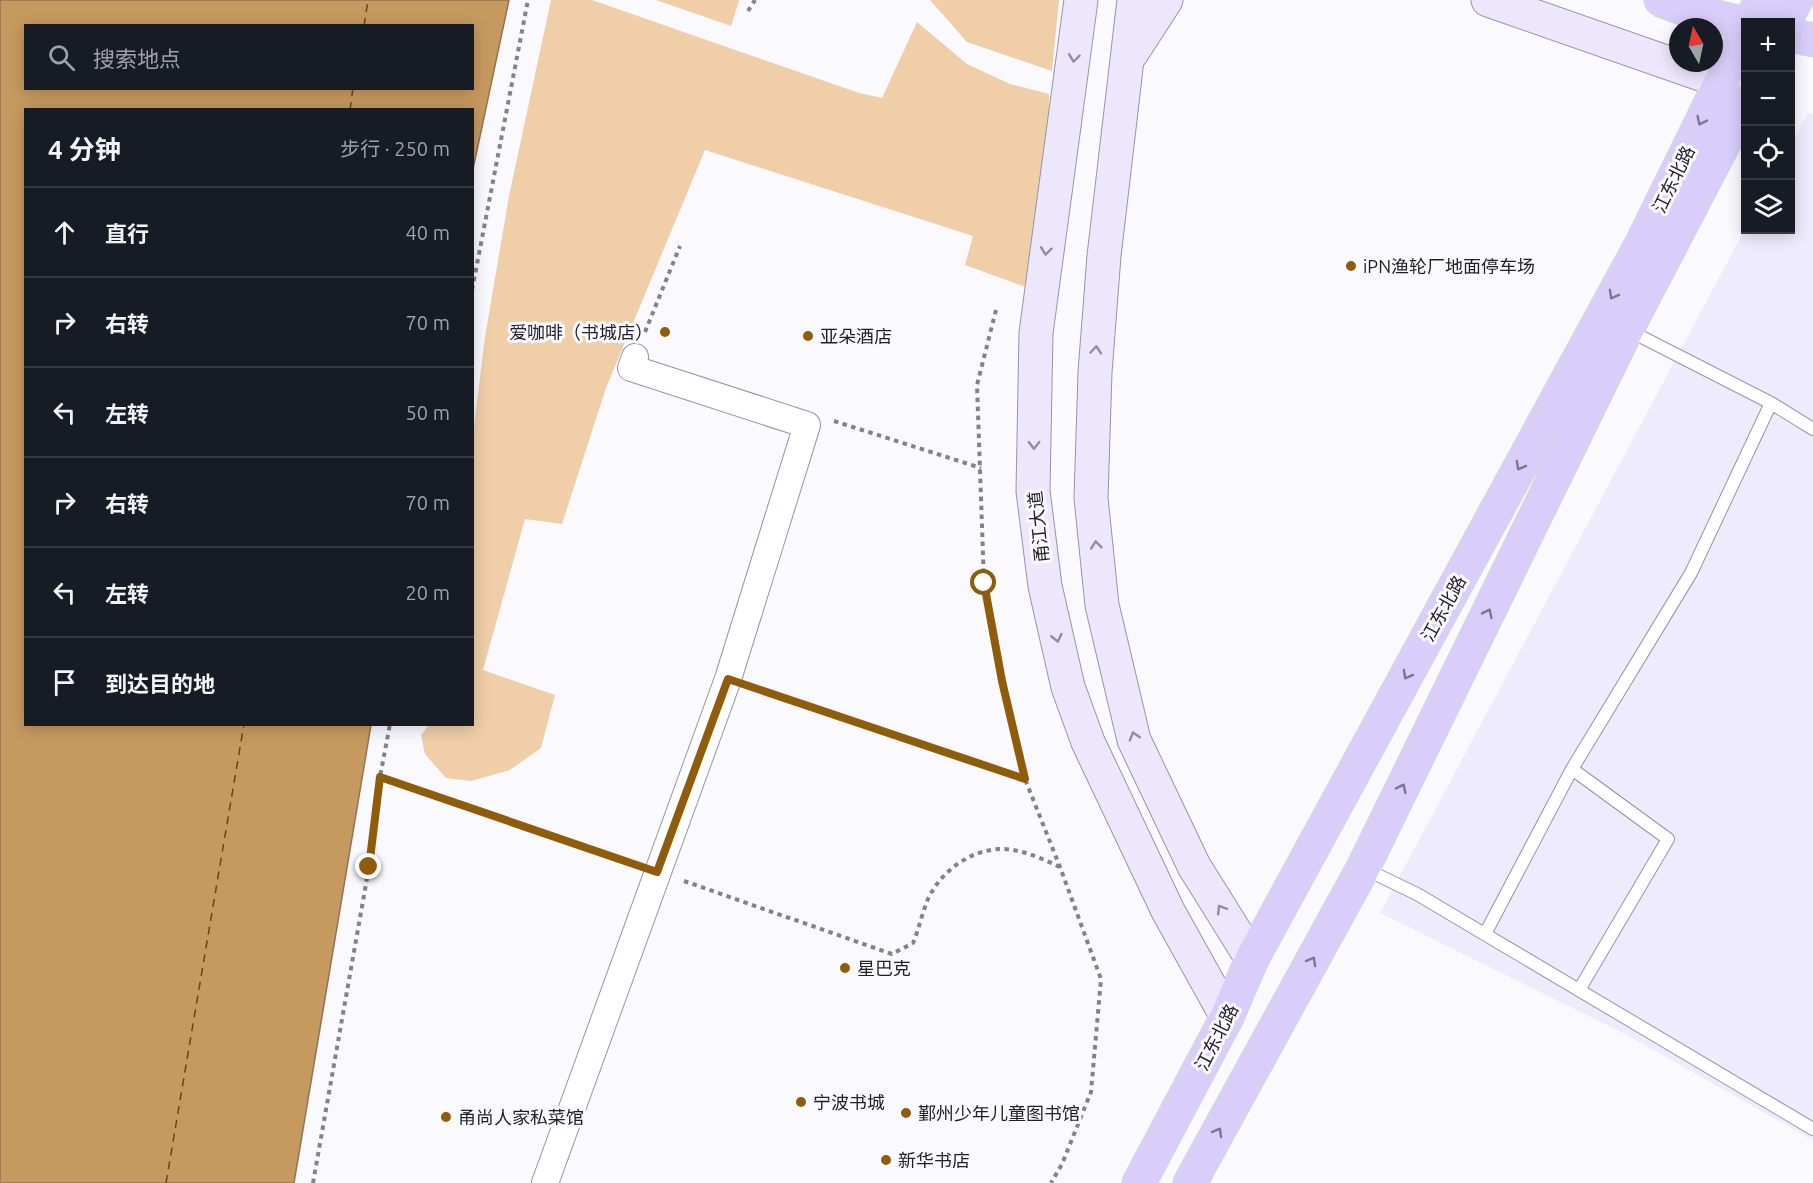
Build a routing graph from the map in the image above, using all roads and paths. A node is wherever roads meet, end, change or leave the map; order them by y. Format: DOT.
graph roads {
  1 [pos="528,0"];
  2 [pos="755,0"];
  3 [pos="1081,0"];
  4 [pos="1134,0"];
  5 [pos="1166,0"];
  6 [pos="1488,0"];
  7 [pos="1660,0"];
  8 [pos="1761,0"];
  9 [pos="1796,0"];
  10 [pos="748,11"];
  11 [pos="1751,18"];
  12 [pos="1787,18"];
  13 [pos="1741,22"];
  14 [pos="1795,35"];
  15 [pos="1813,40"];
  16 [pos="1127,60"];
  17 [pos="1741,64"];
  18 [pos="1737,91"];
  19 [pos="474,280"];
  20 [pos="996,310"];
  21 [pos="1627,329"];
  22 [pos="635,357"];
  23 [pos="1771,403"];
  24 [pos="1813,429"];
  25 [pos="728,679"];
  26 [pos="390,726"];
  27 [pos="1572,769"];
  28 [pos="380,777"];
  29 [pos="1025,779"];
  30 [pos="1060,867"];
  31 [pos="1363,868"];
  32 [pos="657,872"];
  33 [pos="1485,934"];
  34 [pos="1252,959"];
  35 [pos="1579,990"];
  36 [pos="1227,1017"];
  37 [pos="1813,1129"];
  38 [pos="313,1183"];
  39 [pos="545,1183"];
  40 [pos="1051,1183"];
  41 [pos="1139,1183"];
  42 [pos="1190,1183"];
  1 -- 19 [label="path"];
  2 -- 10 [label="path"];
  3 -- 36 [label="street, 甬江大道, one-way"];
  4 -- 16 [label="street"];
  5 -- 16 [label="street"];
  6 -- 18 [label="street"];
  7 -- 13 [label="main road, bridge"];
  8 -- 11 [label="main road"];
  9 -- 12 [label="main road"];
  14 -- 15 [label="main road"];
  34 -- 16 [label="street, one-way"];
  17 -- 18 [label="main road, 江东北路"];
  18 -- 21 [label="main road, 江东北路"];
  18 -- 34 [label="main road, 江东北路, one-way"];
  20 -- 29 [label="path"];
  21 -- 23 [label="lane"];
  31 -- 21 [label="main road, 江东北路, one-way"];
  22 -- 25 [label="street"];
  23 -- 24 [label="lane"];
  23 -- 27 [label="lane"];
  25 -- 29 [label="path"];
  25 -- 32 [label="street"];
  26 -- 28 [label="path"];
  27 -- 33 [label="lane"];
  27 -- 35 [label="lane"];
  28 -- 32 [label="path"];
  28 -- 38 [label="path"];
  29 -- 30 [label="path"];
  30 -- 32 [label="path"];
  30 -- 40 [label="path"];
  31 -- 33 [label="lane"];
  42 -- 31 [label="main road, 江东北路, one-way"];
  32 -- 39 [label="street"];
  33 -- 35 [label="lane"];
  34 -- 36 [label="main road, 江东北路"];
  35 -- 37 [label="lane"];
  36 -- 41 [label="main road, 江东北路"];
}
